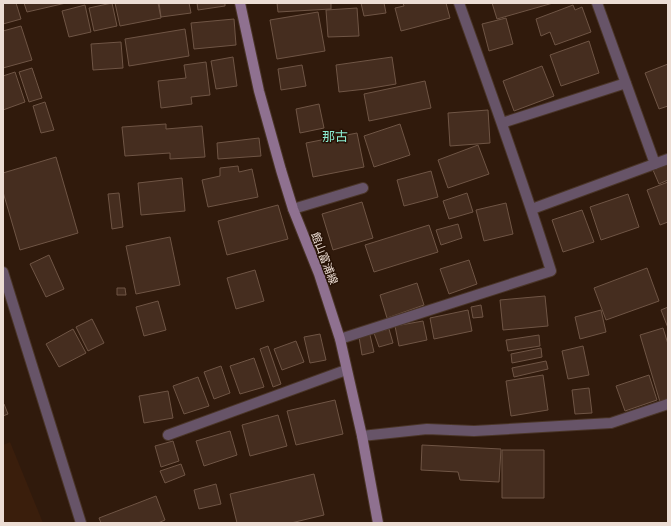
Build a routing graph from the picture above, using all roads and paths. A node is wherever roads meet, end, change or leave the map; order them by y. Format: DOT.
graph roads {
  1 [pos="240,3"];
  2 [pos="459,3"];
  3 [pos="597,3"];
  4 [pos="626,83"];
  5 [pos="502,123"];
  6 [pos="668,159"];
  7 [pos="655,164"];
  8 [pos="363,188"];
  9 [pos="293,209"];
  10 [pos="532,209"];
  11 [pos="3,272"];
  12 [pos="340,338"];
  13 [pos="346,370"];
  14 [pos="668,404"];
  15 [pos="168,435"];
  16 [pos="362,436"];
  17 [pos="82,523"];
  18 [pos="378,523"];
  1 -- 9 [label="main road, 館山富浦線"];
  2 -- 5 [label="street"];
  3 -- 4 [label="street"];
  4 -- 5 [label="street"];
  4 -- 7 [label="street"];
  5 -- 10 [label="street"];
  6 -- 7 [label="street"];
  7 -- 10 [label="street"];
  8 -- 9 [label="street"];
  9 -- 12 [label="main road, 館山富浦線"];
  10 -- 12 [label="street"];
  11 -- 17 [label="street"];
  12 -- 13 [label="main road, 館山富浦線"];
  13 -- 15 [label="street"];
  13 -- 16 [label="main road, 館山富浦線"];
  14 -- 16 [label="street"];
  16 -- 18 [label="main road, 館山富浦線"];
}
